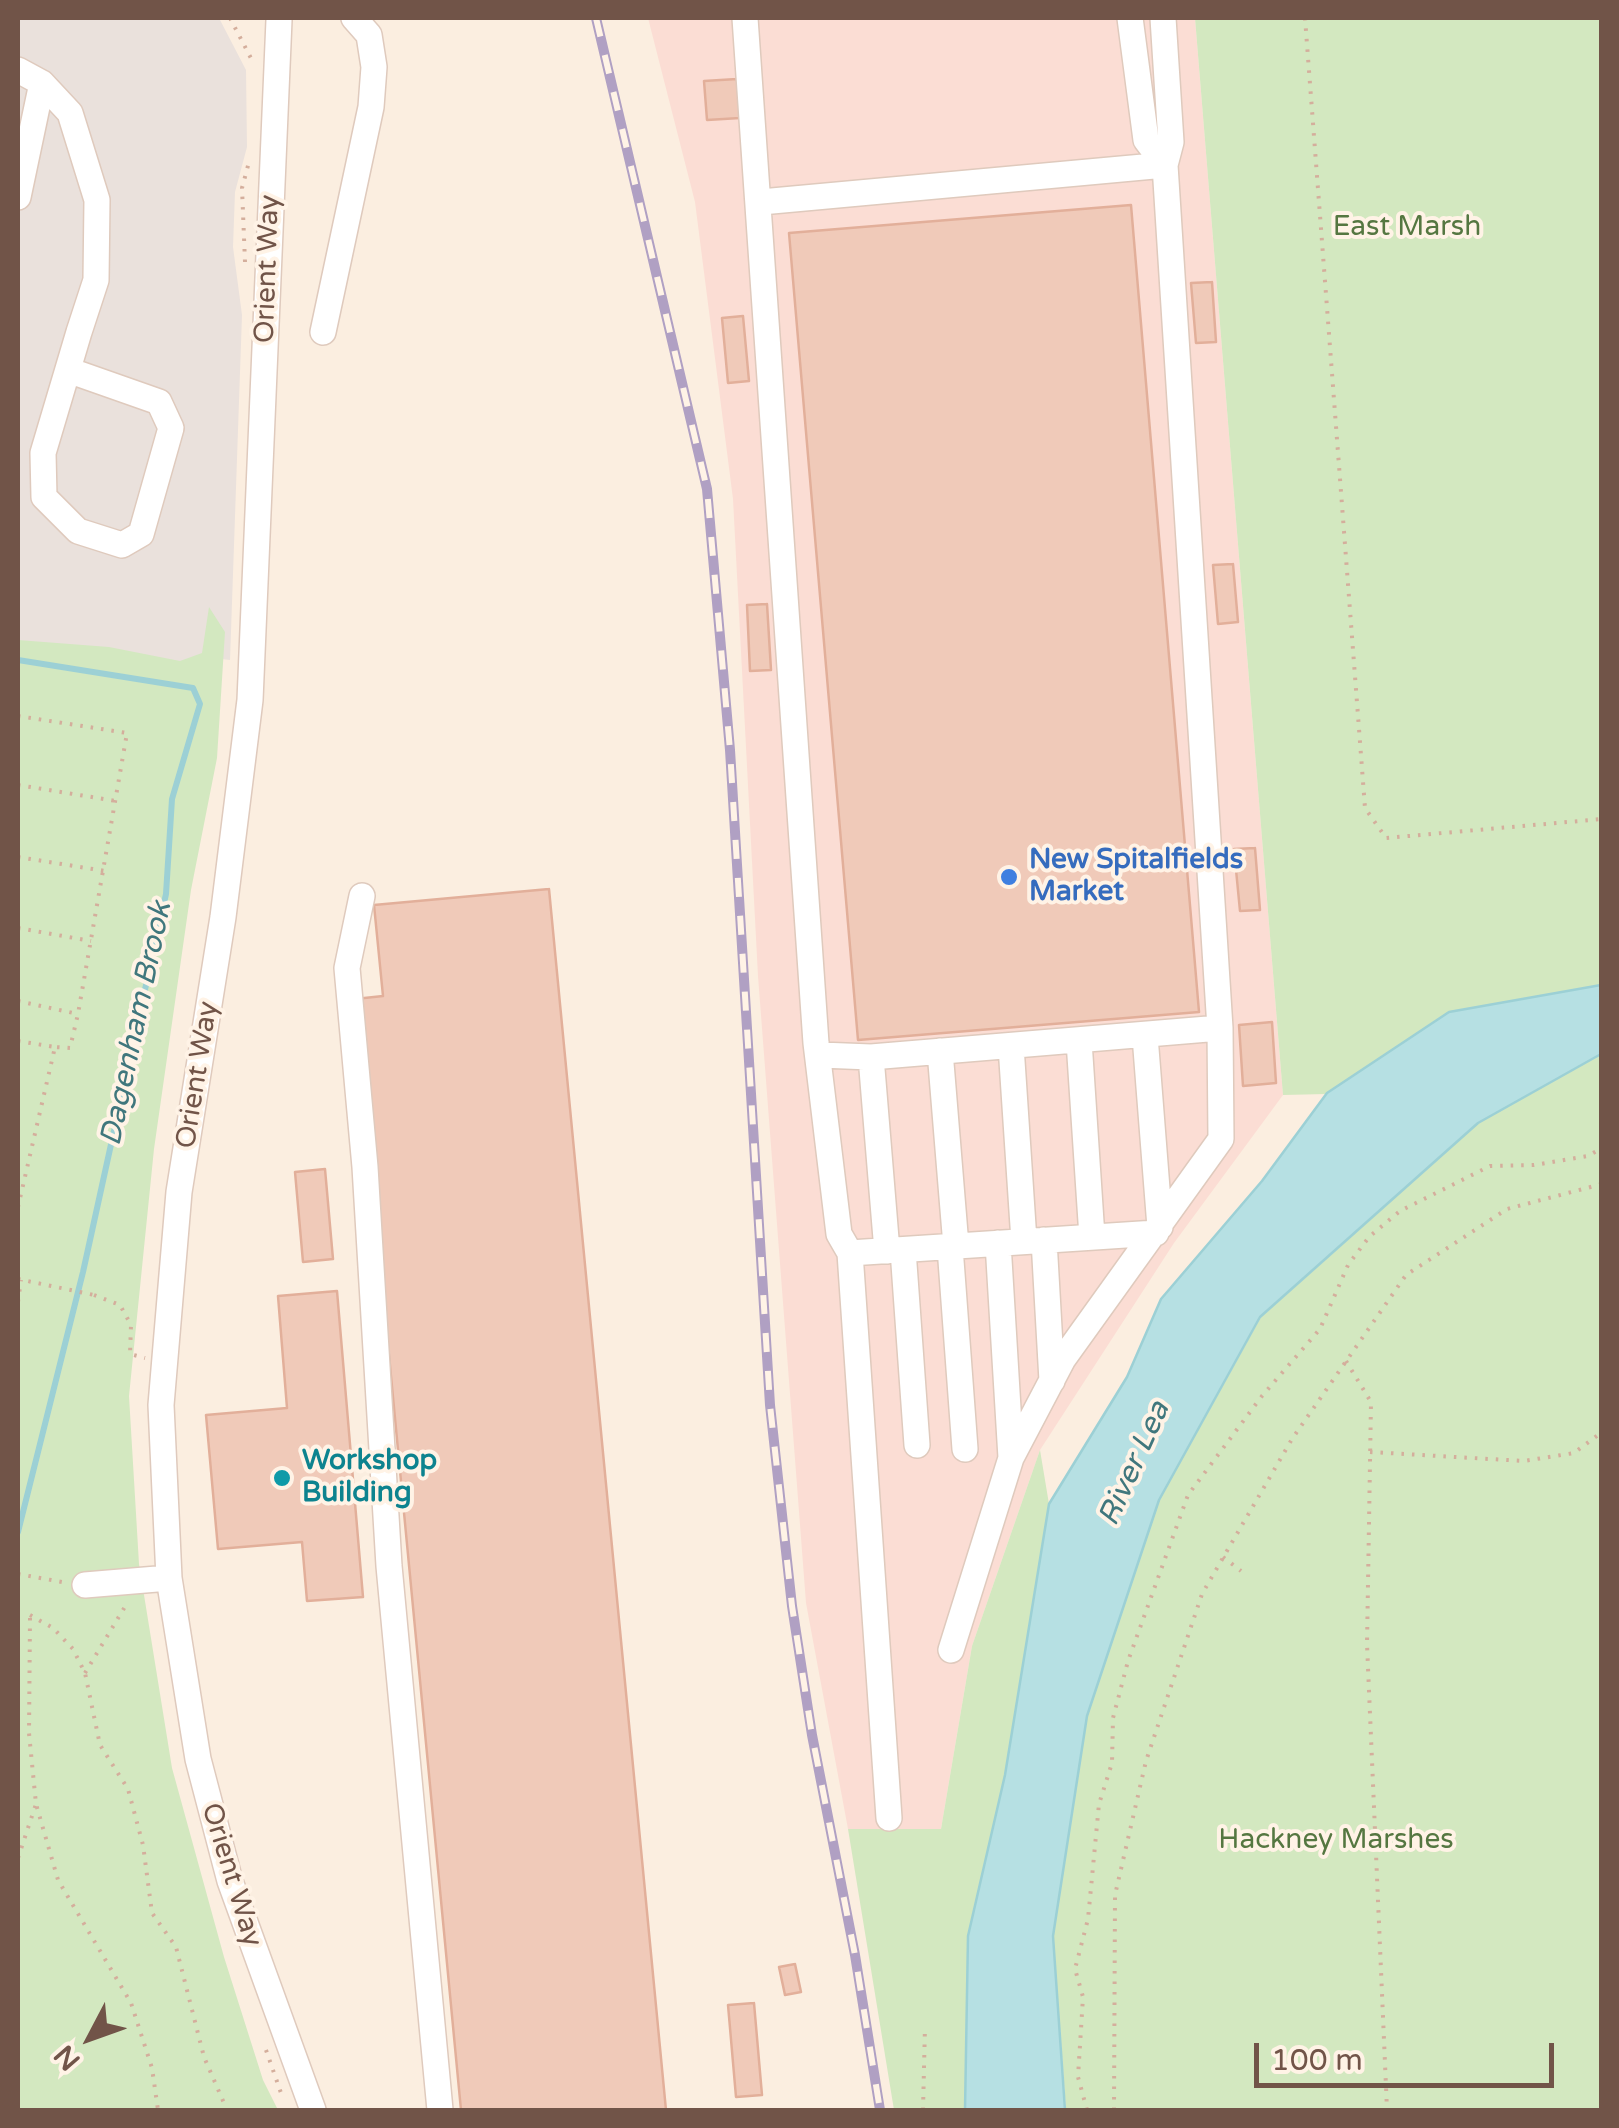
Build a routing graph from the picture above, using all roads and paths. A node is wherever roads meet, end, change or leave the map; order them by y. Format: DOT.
graph roads {
  1 [pos="230,18"];
  2 [pos="283,18"];
  3 [pos="354,18"];
  4 [pos="745,18"];
  5 [pos="1130,18"];
  6 [pos="1163,18"];
  7 [pos="1305,18"];
  8 [pos="18,70"];
  9 [pos="258,71"];
  10 [pos="42,83"];
  11 [pos="250,156"];
  12 [pos="1165,165"];
  13 [pos="18,197"];
  14 [pos="761,202"];
  15 [pos="246,274"];
  16 [pos="323,332"];
  17 [pos="68,370"];
  18 [pos="18,716"];
  19 [pos="18,786"];
  20 [pos="117,802"];
  21 [pos="1602,819"];
  22 [pos="18,857"];
  23 [pos="106,871"];
  24 [pos="362,896"];
  25 [pos="18,928"];
  26 [pos="91,941"];
  27 [pos="18,1000"];
  28 [pos="78,1014"];
  29 [pos="1220,1028"];
  30 [pos="1145,1036"];
  31 [pos="18,1040"];
  32 [pos="1080,1041"];
  33 [pos="1012,1046"];
  34 [pos="55,1047"];
  35 [pos="940,1052"];
  36 [pos="820,1055"];
  37 [pos="871,1057"];
  38 [pos="1602,1148"];
  39 [pos="1602,1184"];
  40 [pos="18,1207"];
  41 [pos="1158,1230"];
  42 [pos="1092,1237"];
  43 [pos="1034,1240"];
  44 [pos="998,1243"];
  45 [pos="953,1246"];
  46 [pos="895,1250"];
  47 [pos="850,1254"];
  48 [pos="20,1280"];
  49 [pos="18,1302"];
  50 [pos="151,1352"];
  51 [pos="1346,1361"];
  52 [pos="1052,1381"];
  53 [pos="1602,1432"];
  54 [pos="917,1445"];
  55 [pos="965,1449"];
  56 [pos="1370,1452"];
  57 [pos="1012,1458"];
  58 [pos="1224,1557"];
  59 [pos="1242,1571"];
  60 [pos="18,1574"];
  61 [pos="170,1578"];
  62 [pos="84,1584"];
  63 [pos="132,1594"];
  64 [pos="951,1650"];
  65 [pos="85,1673"];
  66 [pos="36,1804"];
  67 [pos="890,1818"];
  68 [pos="18,1858"];
  69 [pos="925,2026"];
  70 [pos="158,2110"];
  71 [pos="228,2110"];
  72 [pos="314,2110"];
  73 [pos="440,2110"];
  74 [pos="923,2110"];
  75 [pos="1086,2110"];
  76 [pos="1114,2110"];
  77 [pos="1387,2110"];
  1 -- 9 [label="path"];
  2 -- 61 [label="street, Orient Way"];
  3 -- 16 [label="street"];
  4 -- 14 [label="street"];
  5 -- 12 [label="street"];
  6 -- 12 [label="street"];
  7 -- 21 [label="path"];
  8 -- 10 [label="street"];
  10 -- 13 [label="street"];
  10 -- 17 [label="street"];
  11 -- 15 [label="path, Orient Way"];
  12 -- 14 [label="street"];
  12 -- 29 [label="street"];
  14 -- 36 [label="street"];
  17 -- 17 [label="street"];
  18 -- 20 [label="path"];
  19 -- 20 [label="path"];
  20 -- 23 [label="path"];
  22 -- 23 [label="path"];
  23 -- 26 [label="path"];
  24 -- 73 [label="street"];
  25 -- 26 [label="path"];
  26 -- 28 [label="path"];
  27 -- 28 [label="path"];
  28 -- 34 [label="path"];
  29 -- 30 [label="street"];
  29 -- 41 [label="street"];
  30 -- 32 [label="street"];
  30 -- 41 [label="street"];
  31 -- 34 [label="path"];
  32 -- 33 [label="street"];
  32 -- 42 [label="street"];
  33 -- 35 [label="street"];
  33 -- 43 [label="street"];
  34 -- 40 [label="path"];
  35 -- 37 [label="street"];
  35 -- 45 [label="street"];
  36 -- 37 [label="street"];
  36 -- 47 [label="street"];
  37 -- 46 [label="street"];
  38 -- 75 [label="path"];
  39 -- 51 [label="path"];
  41 -- 42 [label="street"];
  41 -- 52 [label="street"];
  42 -- 43 [label="street"];
  43 -- 44 [label="street"];
  43 -- 52 [label="street"];
  44 -- 45 [label="street"];
  44 -- 57 [label="street"];
  45 -- 46 [label="street"];
  45 -- 55 [label="street"];
  46 -- 47 [label="street"];
  46 -- 54 [label="street"];
  47 -- 67 [label="street"];
  48 -- 49 [label="path"];
  48 -- 50 [label="path"];
  51 -- 56 [label="path"];
  51 -- 58 [label="path"];
  52 -- 57 [label="street"];
  53 -- 56 [label="path"];
  56 -- 77 [label="path"];
  57 -- 64 [label="street"];
  58 -- 59 [label="path"];
  58 -- 76 [label="path"];
  60 -- 62 [label="path"];
  61 -- 62 [label="street"];
  61 -- 72 [label="street, Orient Way"];
  63 -- 65 [label="path"];
  65 -- 66 [label="path"];
  65 -- 71 [label="path"];
  66 -- 68 [label="path"];
  66 -- 70 [label="path"];
  69 -- 74 [label="path"];
}
